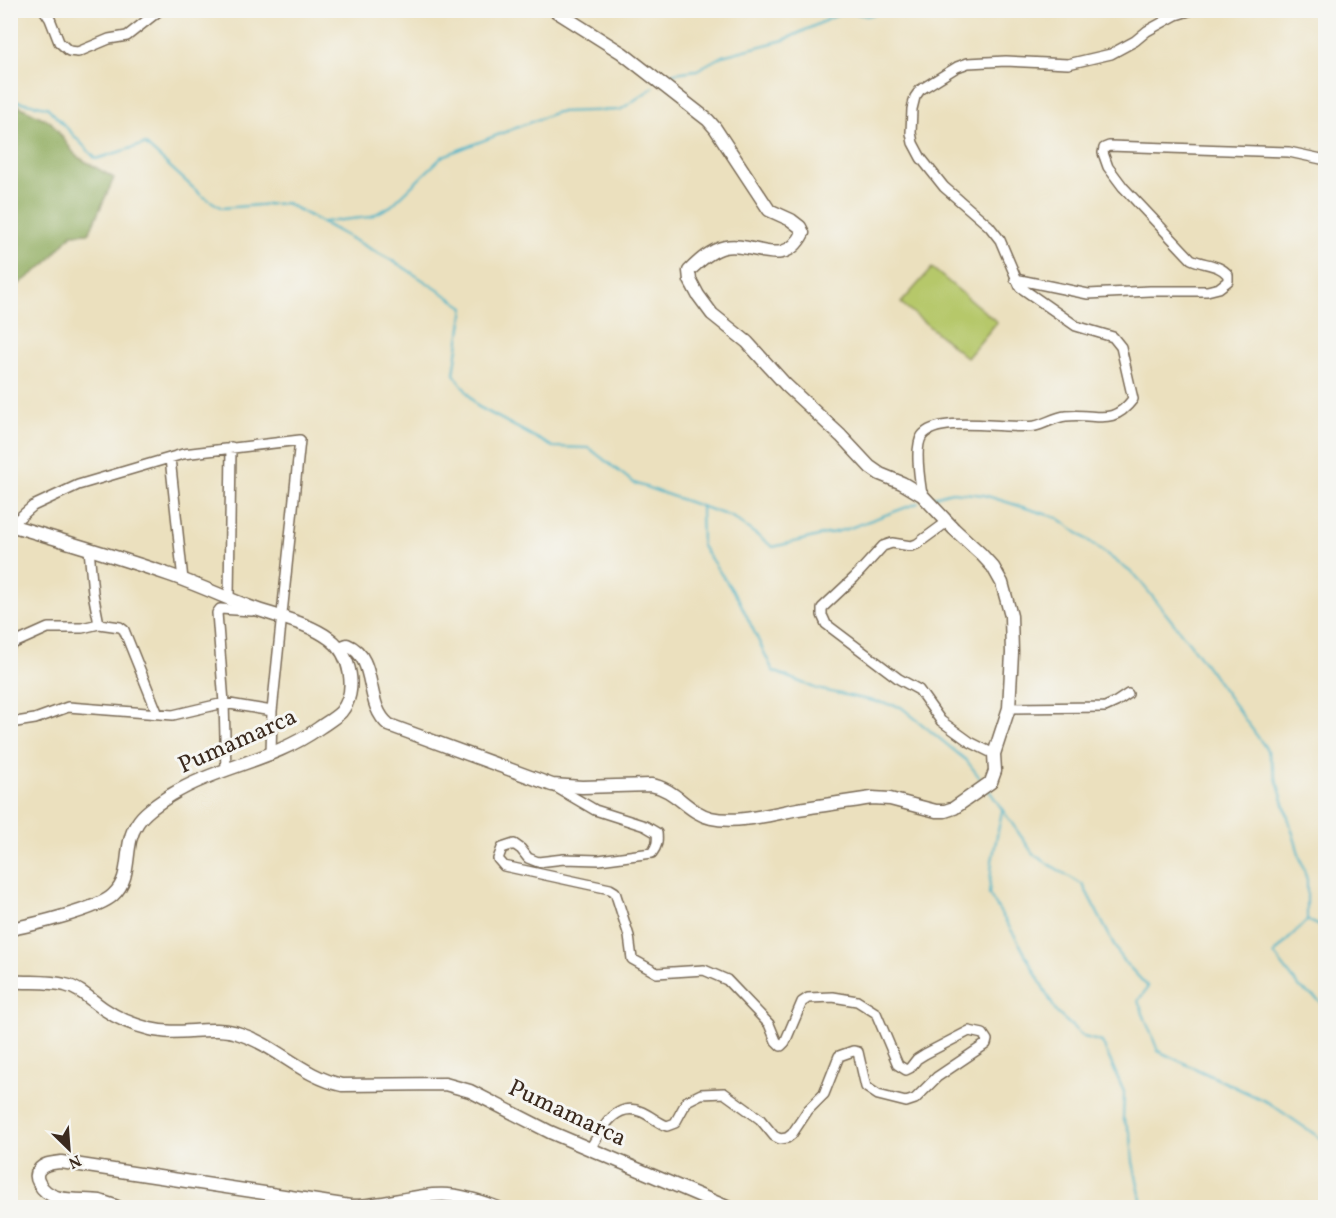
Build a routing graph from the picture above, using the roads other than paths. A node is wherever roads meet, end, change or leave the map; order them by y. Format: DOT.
graph roads {
  1 [pos="44,10"];
  2 [pos="160,10"];
  3 [pos="554,10"];
  4 [pos="1192,10"];
  5 [pos="1326,160"];
  6 [pos="1015,279"];
  7 [pos="231,447"];
  8 [pos="170,458"];
  9 [pos="922,495"];
  10 [pos="947,522"];
  11 [pos="11,525"];
  12 [pos="89,549"];
  13 [pos="183,580"];
  14 [pos="229,598"];
  15 [pos="282,621"];
  16 [pos="99,624"];
  17 [pos="10,645"];
  18 [pos="339,648"];
  19 [pos="1128,694"];
  20 [pos="224,703"];
  21 [pos="1010,708"];
  22 [pos="273,711"];
  23 [pos="158,712"];
  24 [pos="10,723"];
  25 [pos="994,754"];
  26 [pos="271,755"];
  27 [pos="226,770"];
  28 [pos="552,785"];
  29 [pos="10,929"];
  30 [pos="10,981"];
  31 [pos="590,1149"];
  32 [pos="119,1208"];
  33 [pos="498,1208"];
  34 [pos="729,1208"];
  1 -- 2 [label="street"];
  3 -- 9 [label="main road"];
  4 -- 6 [label="street"];
  5 -- 6 [label="street"];
  6 -- 9 [label="street"];
  7 -- 8 [label="street"];
  7 -- 14 [label="street"];
  7 -- 15 [label="street"];
  8 -- 11 [label="street"];
  8 -- 13 [label="street"];
  9 -- 10 [label="main road"];
  10 -- 21 [label="main road"];
  10 -- 25 [label="street"];
  11 -- 12 [label="main road"];
  12 -- 13 [label="main road"];
  12 -- 16 [label="street"];
  13 -- 14 [label="main road"];
  14 -- 15 [label="main road"];
  15 -- 18 [label="main road"];
  15 -- 20 [label="street"];
  15 -- 22 [label="street"];
  16 -- 17 [label="street"];
  16 -- 23 [label="street"];
  18 -- 26 [label="main road, Pumamarca"];
  18 -- 28 [label="main road"];
  19 -- 21 [label="street"];
  20 -- 22 [label="street"];
  20 -- 23 [label="street"];
  20 -- 27 [label="street"];
  21 -- 25 [label="main road"];
  22 -- 26 [label="street"];
  23 -- 24 [label="street"];
  25 -- 28 [label="main road"];
  26 -- 27 [label="main road, Pumamarca"];
  27 -- 29 [label="main road, Pumamarca"];
  28 -- 31 [label="street"];
  30 -- 31 [label="main road, Pumamarca"];
  31 -- 34 [label="main road, Pumamarca"];
  32 -- 33 [label="main road"];
}
